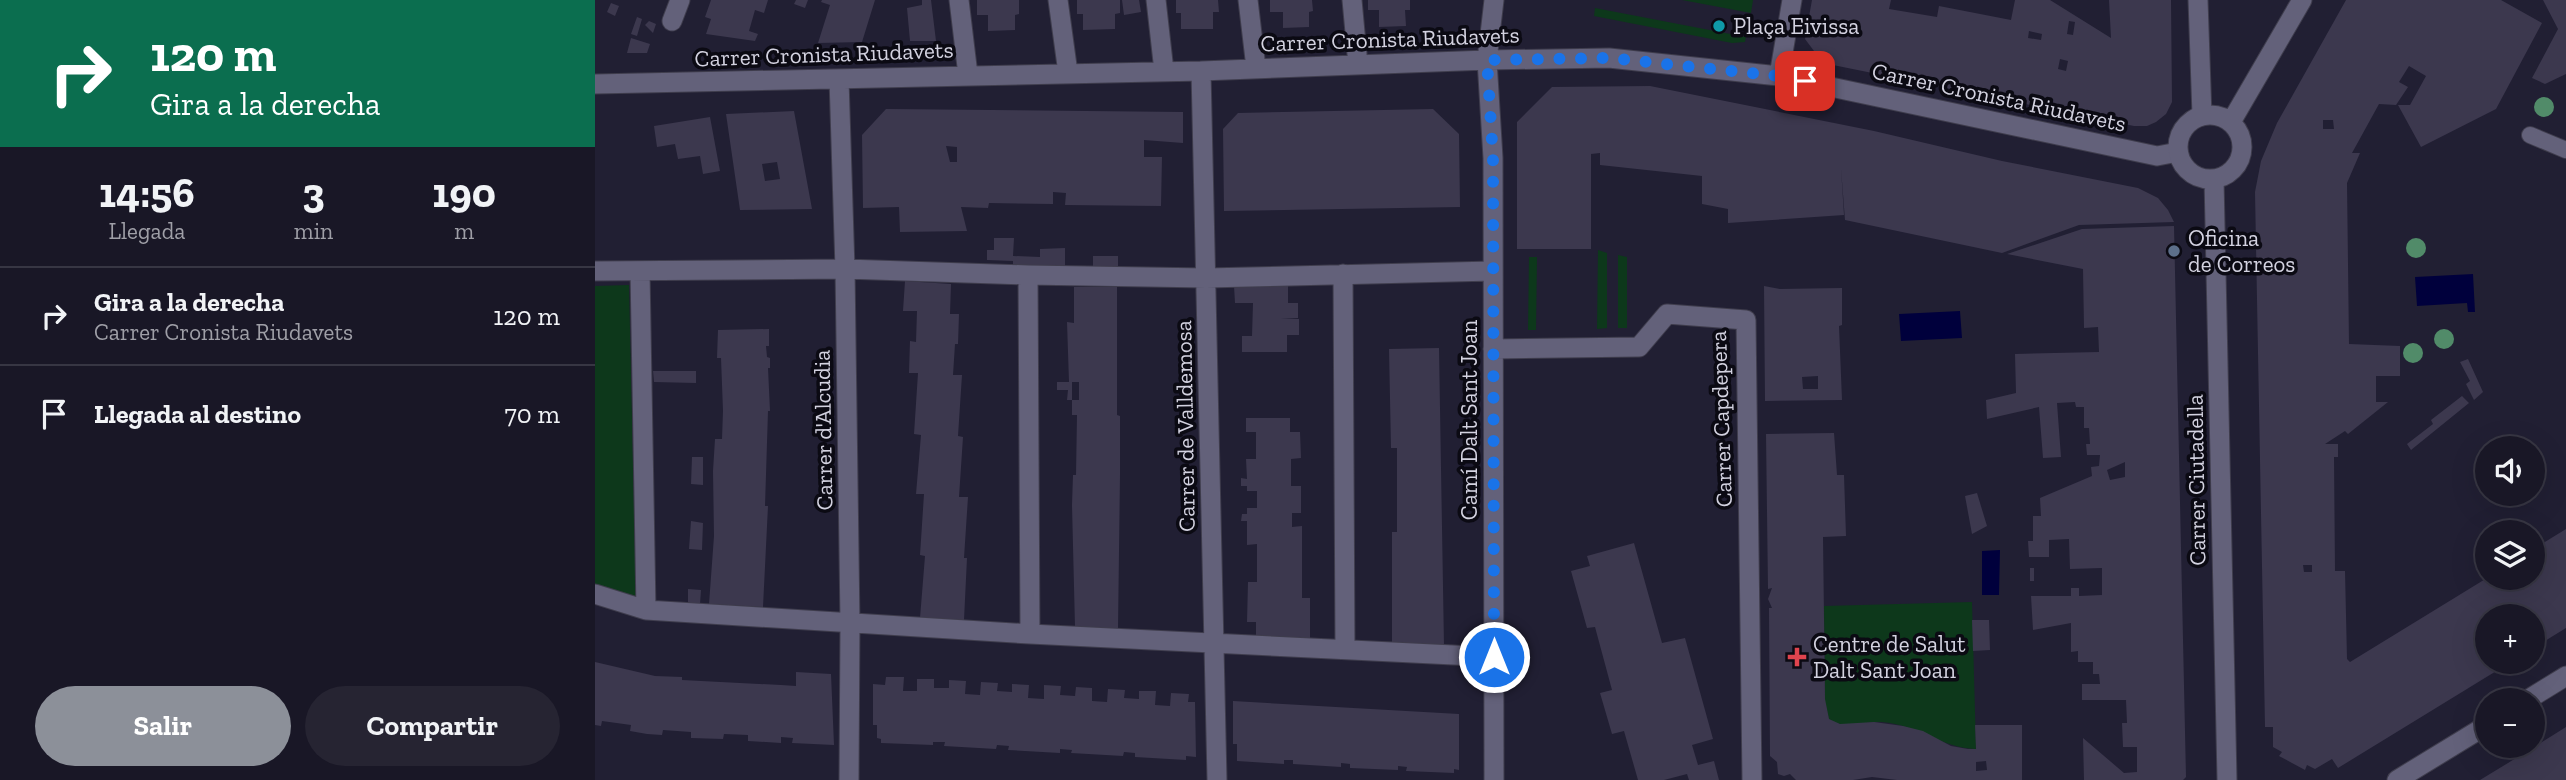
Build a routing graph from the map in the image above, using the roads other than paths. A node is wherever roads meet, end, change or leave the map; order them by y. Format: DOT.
graph roads {
  1 [pos="680,0"];
  2 [pos="959,0"];
  3 [pos="1058,0"];
  4 [pos="1156,0"];
  5 [pos="1248,0"];
  6 [pos="1352,0"];
  7 [pos="1495,0"];
  8 [pos="1792,0"];
  9 [pos="2198,0"];
  10 [pos="2302,0"];
  11 [pos="672,21"];
  12 [pos="1487,60"];
  13 [pos="1358,65"];
  14 [pos="1256,68"];
  15 [pos="1164,71"];
  16 [pos="1201,71"];
  17 [pos="1069,73"];
  18 [pos="968,75"];
  19 [pos="1779,76"];
  20 [pos="839,79"];
  21 [pos="595,84"];
  22 [pos="2202,116"];
  23 [pos="2231,122"];
  24 [pos="2530,135"];
  25 [pos="2566,150"];
  26 [pos="2178,152"];
  27 [pos="2214,179"];
  28 [pos="845,269"];
  29 [pos="595,271"];
  30 [pos="640,271"];
  31 [pos="1493,271"];
  32 [pos="1343,274"];
  33 [pos="1028,275"];
  34 [pos="1206,278"];
  35 [pos="1493,349"];
  36 [pos="595,594"];
  37 [pos="646,610"];
  38 [pos="850,623"];
  39 [pos="1030,634"];
  40 [pos="1214,643"];
  41 [pos="1345,649"];
  42 [pos="1494,657"];
  43 [pos="2566,676"];
  44 [pos="2545,689"];
  45 [pos="2475,732"];
  46 [pos="849,780"];
  47 [pos="1217,780"];
  48 [pos="1494,780"];
  49 [pos="1752,780"];
  50 [pos="2227,780"];
  51 [pos="2397,780"];
  1 -- 11 [label="street"];
  2 -- 18 [label="street"];
  3 -- 17 [label="street"];
  4 -- 15 [label="street"];
  5 -- 14 [label="street"];
  6 -- 13 [label="street"];
  7 -- 12 [label="street, Camí Dalt Sant Joan"];
  8 -- 19 [label="street"];
  9 -- 22 [label="street"];
  10 -- 23 [label="street"];
  12 -- 13 [label="street, Carrer Cronista Riudavets"];
  12 -- 19 [label="street, Carrer Cronista Riudavets"];
  12 -- 31 [label="street, Camí Dalt Sant Joan"];
  13 -- 14 [label="street, Carrer Cronista Riudavets"];
  14 -- 16 [label="street, Carrer Cronista Riudavets"];
  15 -- 16 [label="street, Carrer Cronista Riudavets"];
  15 -- 17 [label="street, Carrer Cronista Riudavets"];
  16 -- 34 [label="street, Carrer de Valldemosa"];
  17 -- 18 [label="street, Carrer Cronista Riudavets"];
  18 -- 20 [label="street, Carrer Cronista Riudavets"];
  19 -- 26 [label="street, Carrer Cronista Riudavets"];
  20 -- 21 [label="street, Carrer Cronista Riudavets"];
  20 -- 28 [label="street, Carrer d'Alcudia"];
  22 -- 23 [label="street"];
  22 -- 26 [label="street"];
  23 -- 27 [label="street"];
  24 -- 25 [label="lane"];
  26 -- 27 [label="street"];
  27 -- 50 [label="street, Carrer Ciutadella"];
  28 -- 30 [label="street"];
  28 -- 33 [label="street"];
  28 -- 38 [label="street, Carrer d'Alcudia"];
  29 -- 30 [label="street"];
  30 -- 37 [label="street"];
  31 -- 32 [label="street"];
  31 -- 35 [label="street, Camí Dalt Sant Joan"];
  32 -- 34 [label="street"];
  32 -- 41 [label="street"];
  33 -- 34 [label="street"];
  33 -- 39 [label="street"];
  34 -- 40 [label="street, Carrer de Valldemosa"];
  35 -- 42 [label="street, Camí Dalt Sant Joan"];
  35 -- 49 [label="street, Carrer Capdepera"];
  36 -- 37 [label="street"];
  37 -- 38 [label="street"];
  38 -- 39 [label="street"];
  38 -- 46 [label="street, Carrer d'Alcudia"];
  39 -- 40 [label="street"];
  40 -- 41 [label="street"];
  40 -- 47 [label="street, Carrer de Valldemosa"];
  41 -- 42 [label="street"];
  42 -- 48 [label="street, Camí Dalt Sant Joan"];
  43 -- 44 [label="street"];
  45 -- 51 [label="street"];
}
